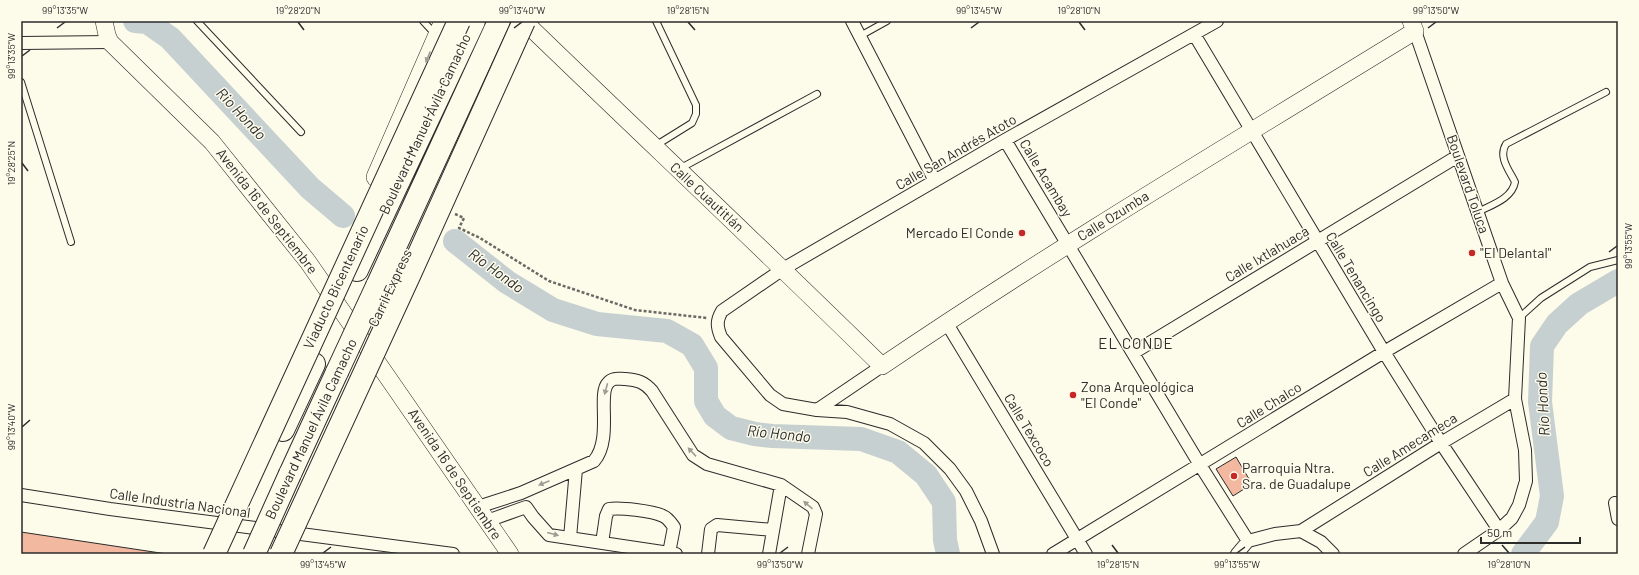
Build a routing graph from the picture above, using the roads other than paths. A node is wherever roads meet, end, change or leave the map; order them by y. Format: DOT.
graph roads {
  1 [pos="197,21"];
  2 [pos="422,21"];
  3 [pos="459,21"];
  4 [pos="474,21"];
  5 [pos="499,21"];
  6 [pos="512,21"];
  7 [pos="656,21"];
  8 [pos="852,21"];
  9 [pos="887,21"];
  10 [pos="1217,21"];
  11 [pos="530,24"];
  12 [pos="1413,26"];
  13 [pos="440,29"];
  14 [pos="107,33"];
  15 [pos="1194,34"];
  16 [pos="860,36"];
  17 [pos="21,43"];
  18 [pos="21,82"];
  19 [pos="1606,92"];
  20 [pos="817,94"];
  21 [pos="460,105"];
  22 [pos="1252,131"];
  23 [pos="301,132"];
  24 [pos="1005,140"];
  25 [pos="653,146"];
  26 [pos="1458,156"];
  27 [pos="678,170"];
  28 [pos="935,181"];
  29 [pos="453,201"];
  30 [pos="1478,212"];
  31 [pos="1317,241"];
  32 [pos="71,242"];
  33 [pos="1068,243"];
  34 [pos="1618,260"];
  35 [pos="783,269"];
  36 [pos="334,273"];
  37 [pos="1502,283"];
  38 [pos="404,305"];
  39 [pos="1519,318"];
  40 [pos="946,322"];
  41 [pos="303,336"];
  42 [pos="1384,352"];
  43 [pos="1133,353"];
  44 [pos="882,366"];
  45 [pos="368,386"];
  46 [pos="1515,398"];
  47 [pos="817,410"];
  48 [pos="1441,443"];
  49 [pos="1200,465"];
  50 [pos="576,470"];
  51 [pos="242,472"];
  52 [pos="781,485"];
  53 [pos="320,490"];
  54 [pos="521,493"];
  55 [pos="21,495"];
  56 [pos="1614,503"];
  57 [pos="526,507"];
  58 [pos="483,514"];
  59 [pos="1618,519"];
  60 [pos="773,530"];
  61 [pos="1499,530"];
  62 [pos="1301,531"];
  63 [pos="570,538"];
  64 [pos="1078,539"];
  65 [pos="1248,541"];
  66 [pos="602,543"];
  67 [pos="223,551"];
  68 [pos="672,553"];
  69 [pos="254,554"];
  70 [pos="267,554"];
  71 [pos="281,554"];
  72 [pos="453,554"];
  73 [pos="510,554"];
  74 [pos="708,554"];
  75 [pos="769,554"];
  76 [pos="808,554"];
  77 [pos="993,554"];
  78 [pos="1053,554"];
  79 [pos="1086,554"];
  80 [pos="1236,554"];
  81 [pos="1333,554"];
  82 [pos="1464,554"];
  1 -- 23 [label="lane"];
  2 -- 13 [label="lane"];
  3 -- 67 [label="highway, Viaducto Bicentenario, bridge"];
  4 -- 67 [label="highway, Boulevard Manuel Ávila Camacho"];
  5 -- 21 [label="highway, Boulevard Manuel Ávila Camacho"];
  6 -- 70 [label="highway, Carril Express"];
  7 -- 25 [label="lane"];
  8 -- 16 [label="street"];
  9 -- 16 [label="lane"];
  10 -- 15 [label="street, Calle San Andrés Atoto"];
  11 -- 25 [label="street, Calle Cuautitlán"];
  11 -- 29 [label="main road"];
  11 -- 71 [label="highway, bridge"];
  12 -- 22 [label="street, Calle Ozumba"];
  12 -- 26 [label="street, Boulevard Toluca"];
  13 -- 36 [label="main road, one-way"];
  14 -- 17 [label="street"];
  14 -- 58 [label="street, Avenida 16 de Septiembre"];
  15 -- 22 [label="street, Calle Tenancingo"];
  15 -- 24 [label="street, Calle San Andrés Atoto"];
  16 -- 28 [label="street"];
  18 -- 32 [label="lane"];
  19 -- 30 [label="lane"];
  20 -- 27 [label="lane"];
  21 -- 29 [label="highway"];
  21 -- 69 [label="highway, Boulevard Manuel Ávila Camacho, bridge"];
  22 -- 31 [label="street, Calle Tenancingo"];
  22 -- 33 [label="street, Calle Ozumba"];
  24 -- 28 [label="street, Calle San Andrés Atoto"];
  24 -- 33 [label="street, Calle Acambay"];
  25 -- 27 [label="street, Calle Cuautitlán"];
  26 -- 30 [label="street, Boulevard Toluca"];
  26 -- 31 [label="street, Calle Ixtlahuaca"];
  27 -- 35 [label="street, Calle Cuautitlán"];
  28 -- 35 [label="street, Calle San Andrés Atoto"];
  29 -- 38 [label="main road"];
  30 -- 37 [label="street, Boulevard Toluca"];
  31 -- 42 [label="street, Calle Tenancingo"];
  31 -- 43 [label="street, Calle Ixtlahuaca"];
  33 -- 40 [label="street, Calle Ozumba"];
  33 -- 43 [label="street, Calle Acambay"];
  34 -- 39 [label="lane"];
  35 -- 44 [label="street, Calle Cuautitlán"];
  35 -- 47 [label="street, Calle San Andrés Atoto"];
  37 -- 39 [label="street, Boulevard Toluca"];
  37 -- 42 [label="street, Calle Chalco"];
  39 -- 46 [label="street, Boulevard Toluca"];
  40 -- 44 [label="street, Calle Ozumba"];
  40 -- 64 [label="street, Calle Texcoco"];
  41 -- 51 [label="main road"];
  42 -- 48 [label="street, Calle Tenancingo"];
  42 -- 49 [label="street, Calle Chalco"];
  43 -- 49 [label="street, Calle Acambay"];
  44 -- 47 [label="street, Calle Ozumba"];
  45 -- 53 [label="main road"];
  46 -- 48 [label="street, Calle Amecameca"];
  46 -- 61 [label="street, Boulevard Toluca"];
  47 -- 77 [label="street"];
  48 -- 61 [label="street, Calle Tenancingo"];
  48 -- 62 [label="street, Calle Amecameca"];
  49 -- 64 [label="street, Calle Chalco"];
  49 -- 65 [label="street, Calle Acambay"];
  52 -- 50 [label="street, one-way"];
  50 -- 54 [label="street, one-way"];
  50 -- 63 [label="street"];
  52 -- 60 [label="street"];
  76 -- 52 [label="street, one-way"];
  54 -- 57 [label="street"];
  54 -- 58 [label="street"];
  55 -- 72 [label="street, Calle Industria Nacional"];
  56 -- 59 [label="street"];
  57 -- 58 [label="street"];
  57 -- 63 [label="street, one-way"];
  58 -- 73 [label="street, Avenida 16 de Septiembre"];
  60 -- 74 [label="street"];
  60 -- 75 [label="street"];
  61 -- 82 [label="street, Boulevard Toluca"];
  62 -- 65 [label="street"];
  62 -- 81 [label="street"];
  63 -- 66 [label="street"];
  64 -- 78 [label="street, Calle Chalco"];
  64 -- 79 [label="street, Calle Texcoco"];
  65 -- 80 [label="street"];
  66 -- 68 [label="street"];
  66 -- 68 [label="street"];
}
